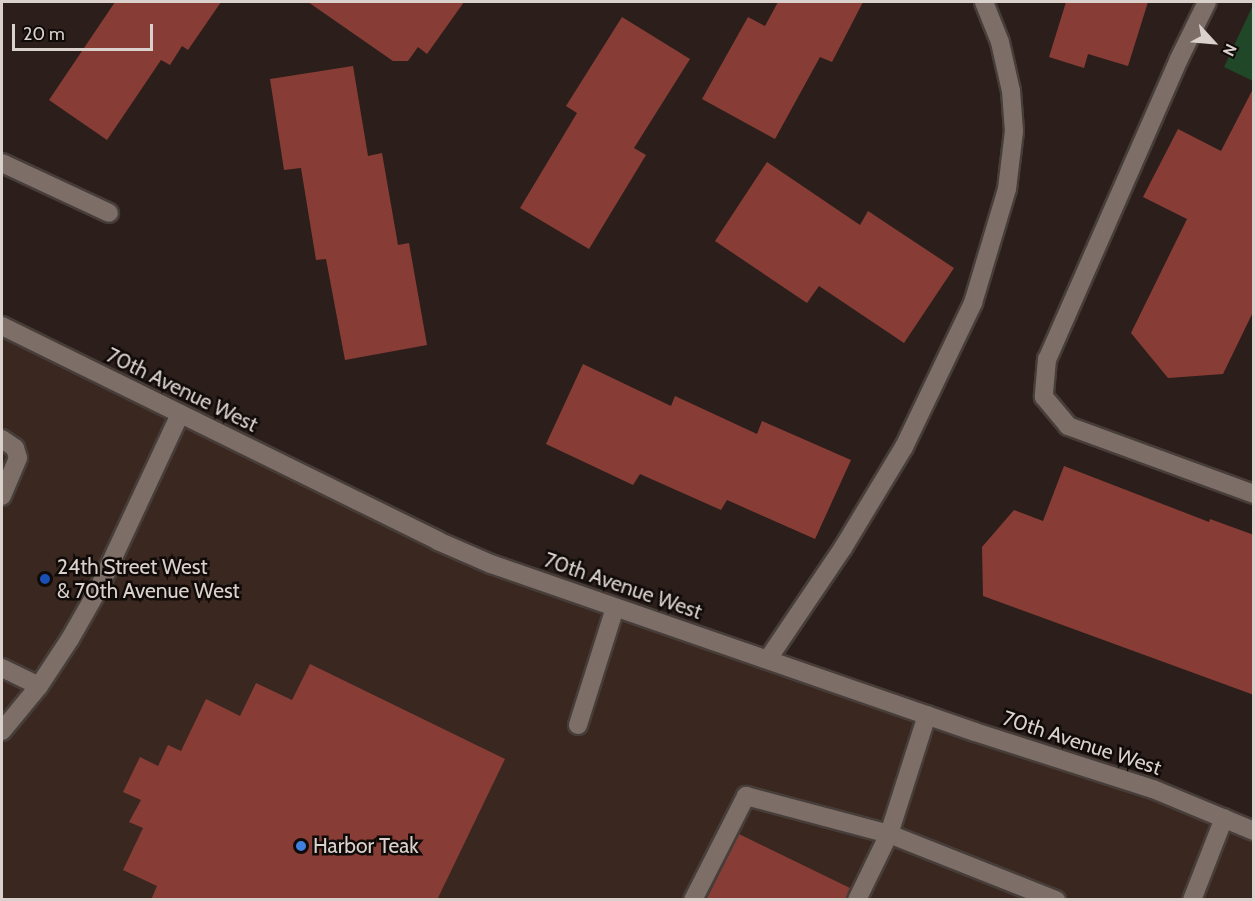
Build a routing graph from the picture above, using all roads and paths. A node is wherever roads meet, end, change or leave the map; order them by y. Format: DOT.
graph roads {
  1 [pos="984,2"];
  2 [pos="1207,2"];
  3 [pos="2,163"];
  4 [pos="109,213"];
  5 [pos="2,326"];
  6 [pos="180,414"];
  7 [pos="2,439"];
  8 [pos="1254,494"];
  9 [pos="2,496"];
  10 [pos="615,608"];
  11 [pos="768,659"];
  12 [pos="2,668"];
  13 [pos="39,686"];
  14 [pos="927,715"];
  15 [pos="578,725"];
  16 [pos="2,731"];
  17 [pos="1224,818"];
  18 [pos="1254,831"];
  19 [pos="889,834"];
  20 [pos="1027,894"];
  21 [pos="693,900"];
  22 [pos="856,900"];
  23 [pos="1056,900"];
  24 [pos="1192,900"];
  1 -- 11 [label="street"];
  2 -- 8 [label="street"];
  3 -- 4 [label="street"];
  5 -- 6 [label="street, 70th Avenue West"];
  6 -- 10 [label="street, 70th Avenue West"];
  6 -- 13 [label="street"];
  7 -- 9 [label="street"];
  10 -- 11 [label="street, 70th Avenue West"];
  10 -- 15 [label="street"];
  11 -- 14 [label="street, 70th Avenue West"];
  12 -- 13 [label="street"];
  13 -- 16 [label="street"];
  14 -- 17 [label="street, 70th Avenue West"];
  14 -- 19 [label="street"];
  17 -- 18 [label="street, 70th Avenue West"];
  17 -- 24 [label="street"];
  19 -- 20 [label="street"];
  19 -- 21 [label="street"];
  19 -- 22 [label="street"];
  20 -- 23 [label="street"];
}
